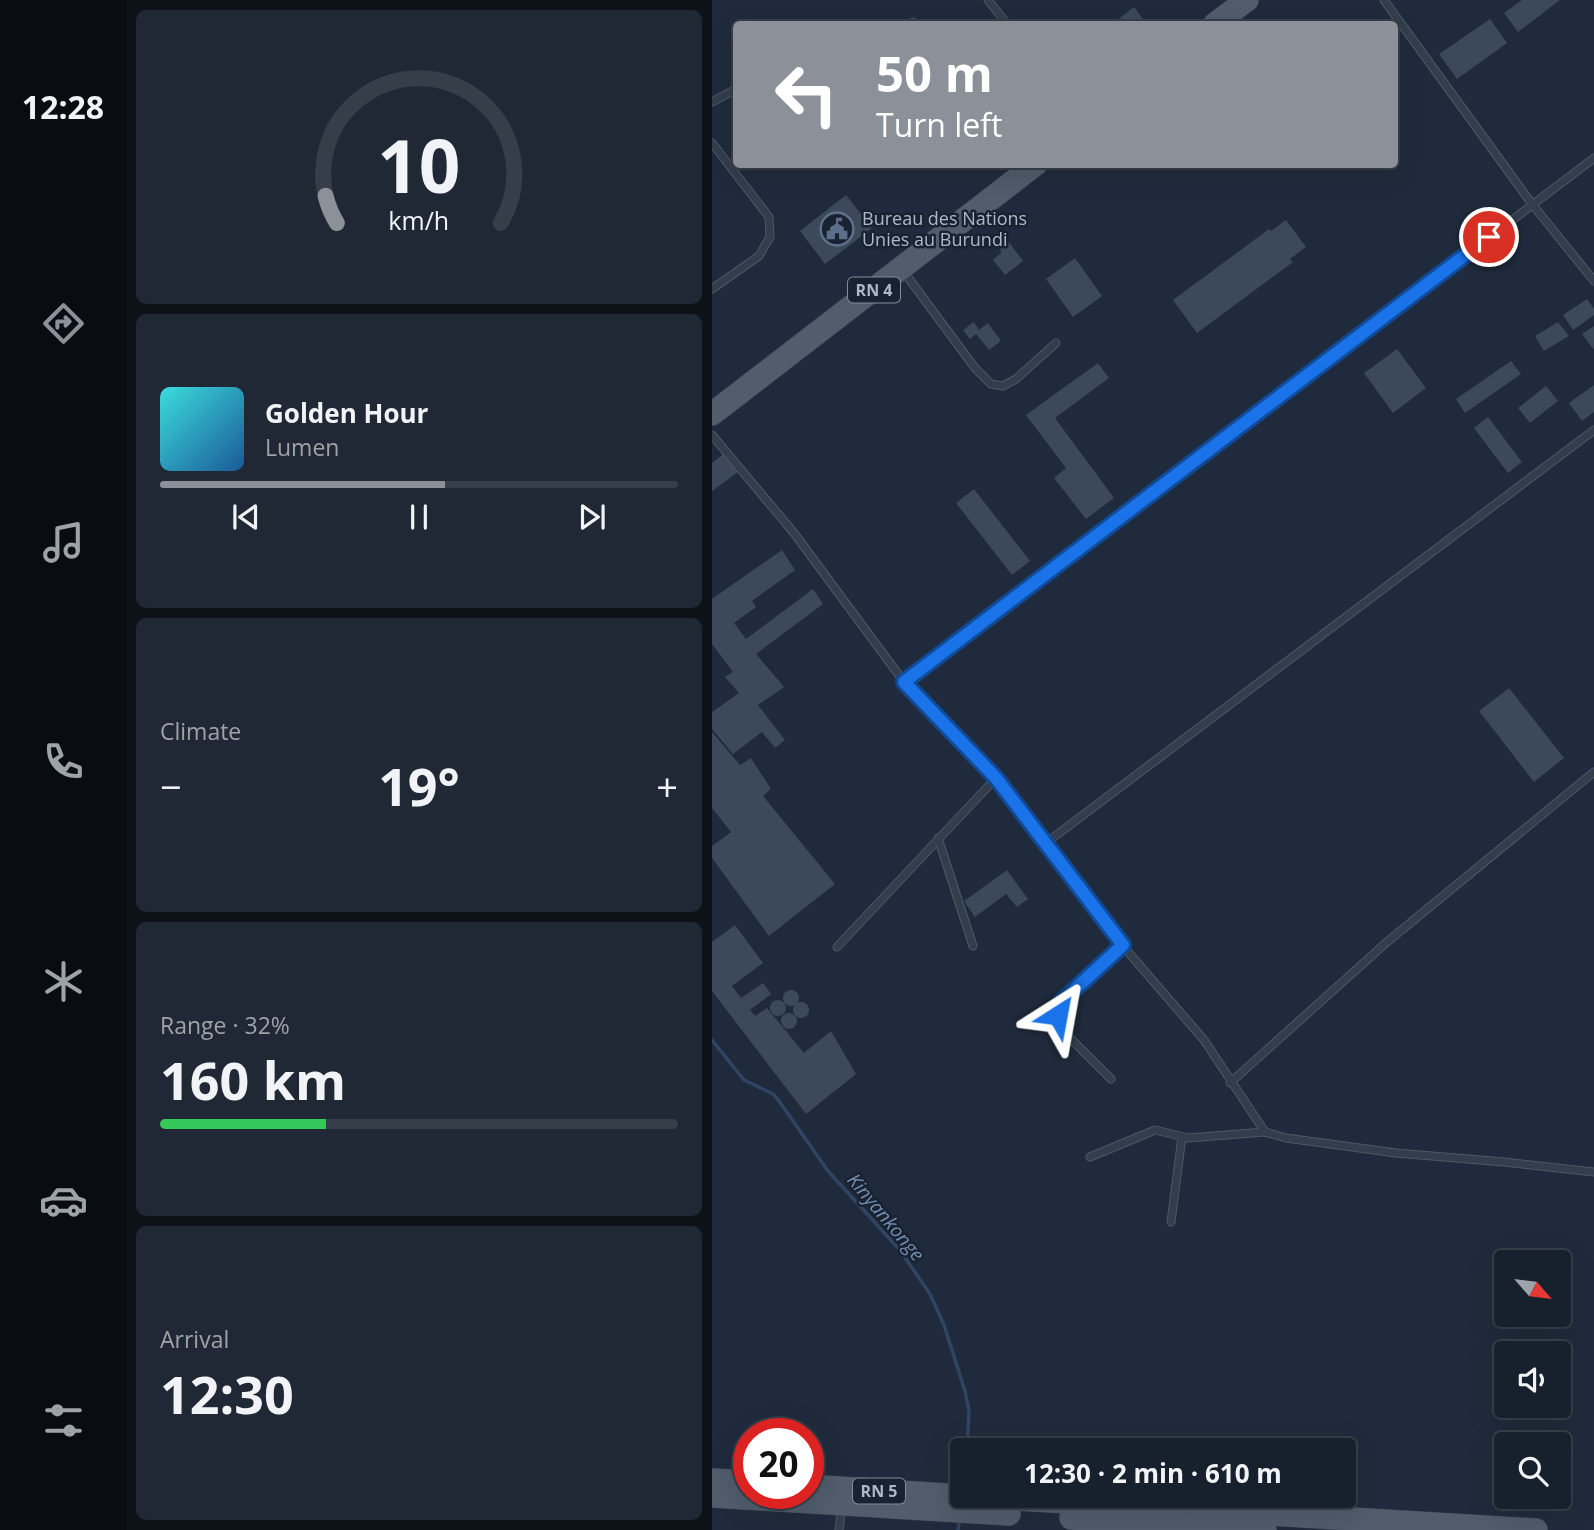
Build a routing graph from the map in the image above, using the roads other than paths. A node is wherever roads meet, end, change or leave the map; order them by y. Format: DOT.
graph roads {
  1 [pos="988,0"];
  2 [pos="1247,0"];
  3 [pos="1385,0"];
  4 [pos="1005,21"];
  5 [pos="1219,21"];
  6 [pos="733,91"];
  7 [pos="712,102"];
  8 [pos="712,143"];
  9 [pos="1594,158"];
  10 [pos="1029,168"];
  11 [pos="1532,204"];
  12 [pos="902,268"];
  13 [pos="1594,281"];
  14 [pos="712,289"];
  15 [pos="1056,343"];
  16 [pos="712,414"];
  17 [pos="1594,429"];
  18 [pos="712,435"];
  19 [pos="904,682"];
  20 [pos="1594,772"];
  21 [pos="996,778"];
  22 [pos="938,838"];
  23 [pos="1046,843"];
  24 [pos="1123,945"];
  25 [pos="973,946"];
  26 [pos="837,947"];
  27 [pos="1111,1079"];
  28 [pos="1231,1083"];
  29 [pos="1265,1132"];
  30 [pos="1182,1137"];
  31 [pos="1090,1157"];
  32 [pos="1594,1172"];
  33 [pos="1171,1222"];
  34 [pos="712,1480"];
  35 [pos="733,1481"];
  36 [pos="824,1488"];
  37 [pos="712,1496"];
  38 [pos="950,1500"];
  39 [pos="950,1501"];
  40 [pos="842,1505"];
  41 [pos="1016,1508"];
  42 [pos="1101,1508"];
  43 [pos="1161,1527"];
  44 [pos="839,1530"];
  45 [pos="1265,1530"];
  46 [pos="1536,1530"];
  1 -- 4 [label="lane"];
  2 -- 5 [label="main road"];
  3 -- 11 [label="lane"];
  6 -- 7 [label="lane"];
  8 -- 14 [label="lane"];
  9 -- 11 [label="lane"];
  10 -- 12 [label="main road, RN 4"];
  11 -- 13 [label="lane"];
  11 -- 19 [label="lane"];
  12 -- 15 [label="lane"];
  12 -- 16 [label="main road, RN 4"];
  17 -- 23 [label="lane"];
  18 -- 19 [label="lane"];
  19 -- 21 [label="lane"];
  20 -- 28 [label="lane"];
  21 -- 22 [label="lane"];
  21 -- 23 [label="lane"];
  22 -- 25 [label="lane"];
  22 -- 26 [label="lane"];
  23 -- 24 [label="lane"];
  24 -- 27 [label="lane"];
  24 -- 28 [label="lane"];
  28 -- 29 [label="lane"];
  29 -- 30 [label="lane"];
  29 -- 32 [label="lane"];
  30 -- 31 [label="lane"];
  30 -- 33 [label="lane"];
  34 -- 35 [label="main road"];
  36 -- 38 [label="main road, RN 5"];
  37 -- 40 [label="main road, RN 5"];
  39 -- 40 [label="main road, RN 5"];
  40 -- 44 [label="lane"];
  41 -- 43 [label="main road, RN 5"];
  42 -- 46 [label="main road, RN 5"];
  43 -- 45 [label="main road, RN 5"];
}
